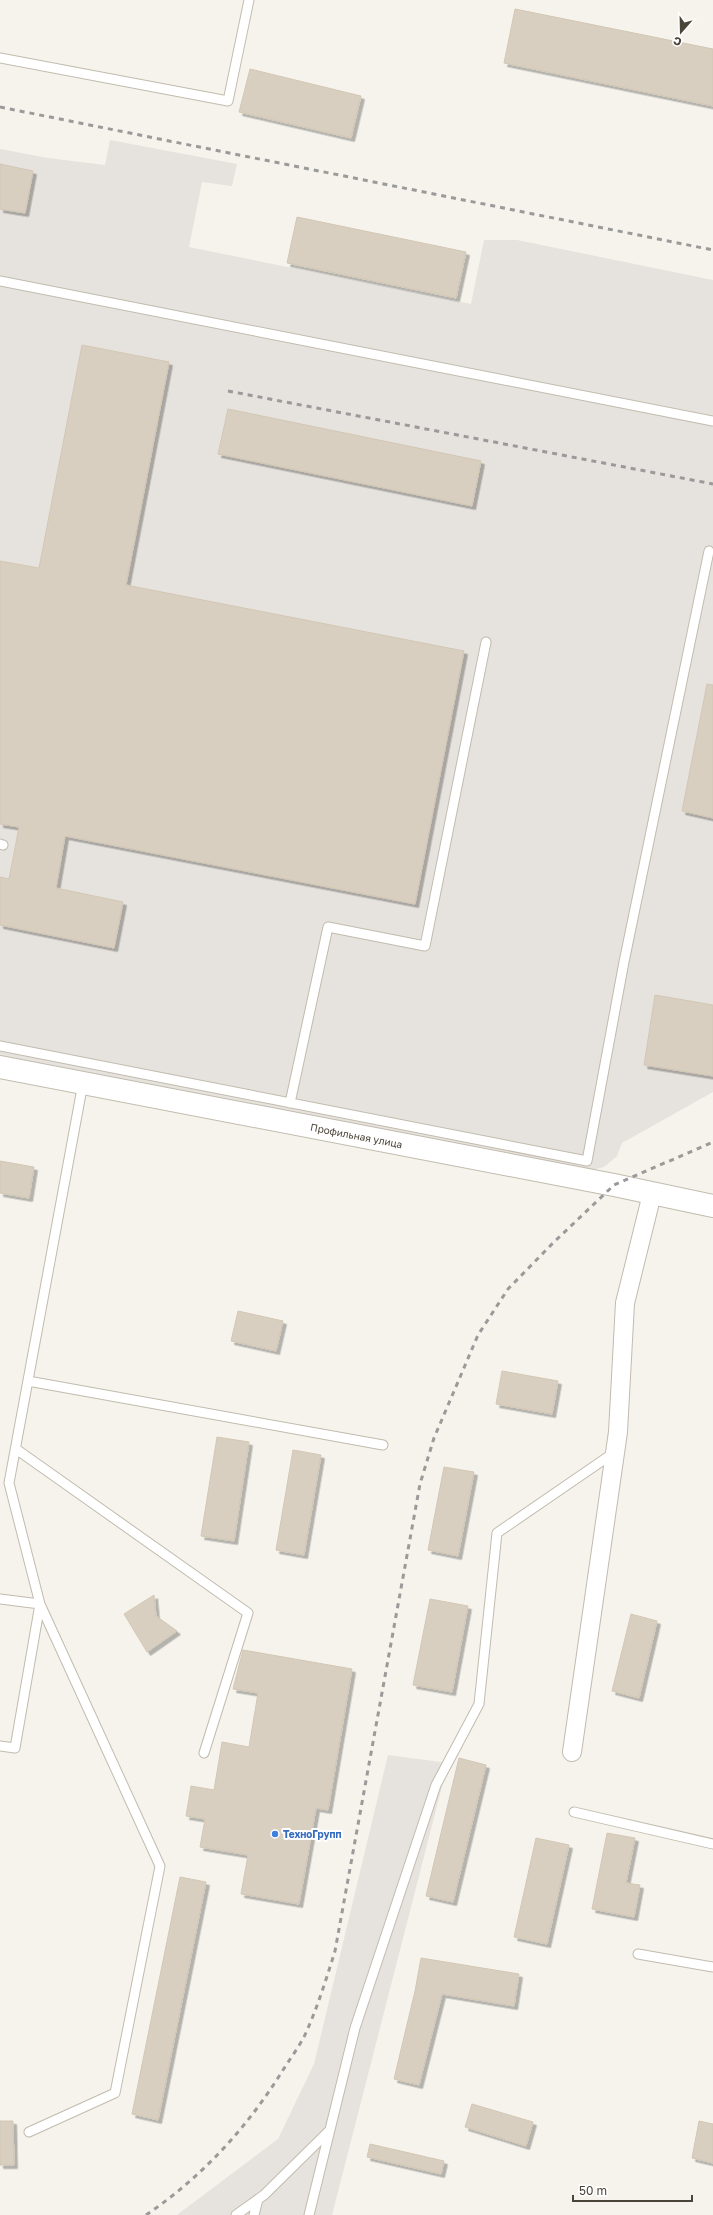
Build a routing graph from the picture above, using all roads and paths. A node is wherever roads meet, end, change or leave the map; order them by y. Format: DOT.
graph roads {
  1 [pos="248,0"];
  2 [pos="0,58"];
  3 [pos="0,281"];
  4 [pos="713,421"];
  5 [pos="709,551"];
  6 [pos="486,642"];
  7 [pos="0,1046"];
  8 [pos="0,1067"];
  9 [pos="83,1083"];
  10 [pos="290,1103"];
  11 [pos="652,1194"];
  12 [pos="713,1206"];
  13 [pos="28,1380"];
  14 [pos="383,1445"];
  15 [pos="16,1449"];
  16 [pos="615,1452"];
  17 [pos="0,1598"];
  18 [pos="40,1604"];
  19 [pos="0,1746"];
  20 [pos="572,1752"];
  21 [pos="204,1753"];
  22 [pos="574,1812"];
  23 [pos="713,1844"];
  24 [pos="638,1954"];
  25 [pos="713,1967"];
  26 [pos="330,2131"];
  27 [pos="29,2132"];
  28 [pos="258,2199"];
  29 [pos="236,2215"];
  30 [pos="254,2215"];
  31 [pos="309,2215"];
  1 -- 2 [label="lane"];
  3 -- 4 [label="lane"];
  5 -- 10 [label="lane"];
  6 -- 10 [label="lane"];
  7 -- 10 [label="lane"];
  8 -- 9 [label="street, Профильная улица"];
  9 -- 11 [label="street, Профильная улица"];
  9 -- 13 [label="lane"];
  11 -- 12 [label="street, Профильная улица"];
  11 -- 16 [label="street"];
  13 -- 14 [label="lane"];
  13 -- 15 [label="lane"];
  15 -- 18 [label="lane"];
  15 -- 21 [label="lane"];
  16 -- 20 [label="street"];
  16 -- 26 [label="lane"];
  17 -- 18 [label="lane"];
  18 -- 19 [label="lane"];
  18 -- 27 [label="lane"];
  22 -- 23 [label="lane"];
  24 -- 25 [label="lane"];
  26 -- 28 [label="lane"];
  26 -- 31 [label="lane"];
  28 -- 29 [label="lane"];
  28 -- 30 [label="lane"];
}
